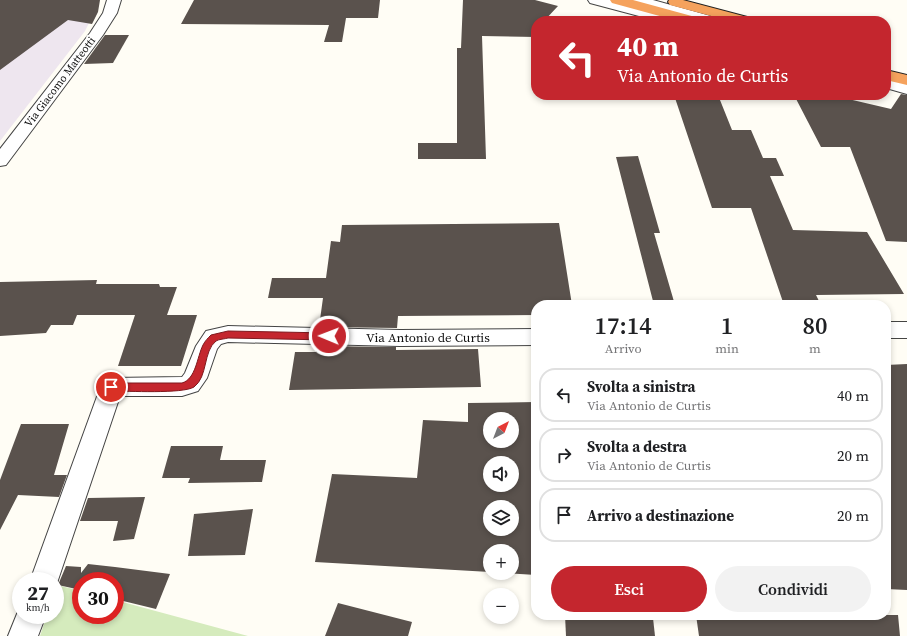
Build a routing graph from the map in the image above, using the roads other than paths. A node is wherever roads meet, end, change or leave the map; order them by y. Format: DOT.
graph roads {
  1 [pos="114,0"];
  2 [pos="595,0"];
  3 [pos="617,0"];
  4 [pos="637,0"];
  5 [pos="669,0"];
  6 [pos="652,16"];
  7 [pos="676,16"];
  8 [pos="695,16"];
  9 [pos="728,16"];
  10 [pos="893,68"];
  11 [pos="907,75"];
  12 [pos="907,80"];
  13 [pos="891,84"];
  14 [pos="907,89"];
  15 [pos="0,161"];
  16 [pos="891,330"];
  17 [pos="907,330"];
  18 [pos="531,337"];
  19 [pos="47,572"];
  20 [pos="28,624"];
  21 [pos="24,636"];
  1 -- 15 [label="street, Via Giacomo Matteotti"];
  2 -- 6 [label="street"];
  3 -- 7 [label="highway"];
  4 -- 8 [label="street"];
  5 -- 9 [label="highway"];
  10 -- 11 [label="street"];
  10 -- 12 [label="highway"];
  13 -- 14 [label="street"];
  16 -- 17 [label="street"];
  18 -- 19 [label="street, Via Antonio de Curtis"];
  20 -- 21 [label="street"];
}
